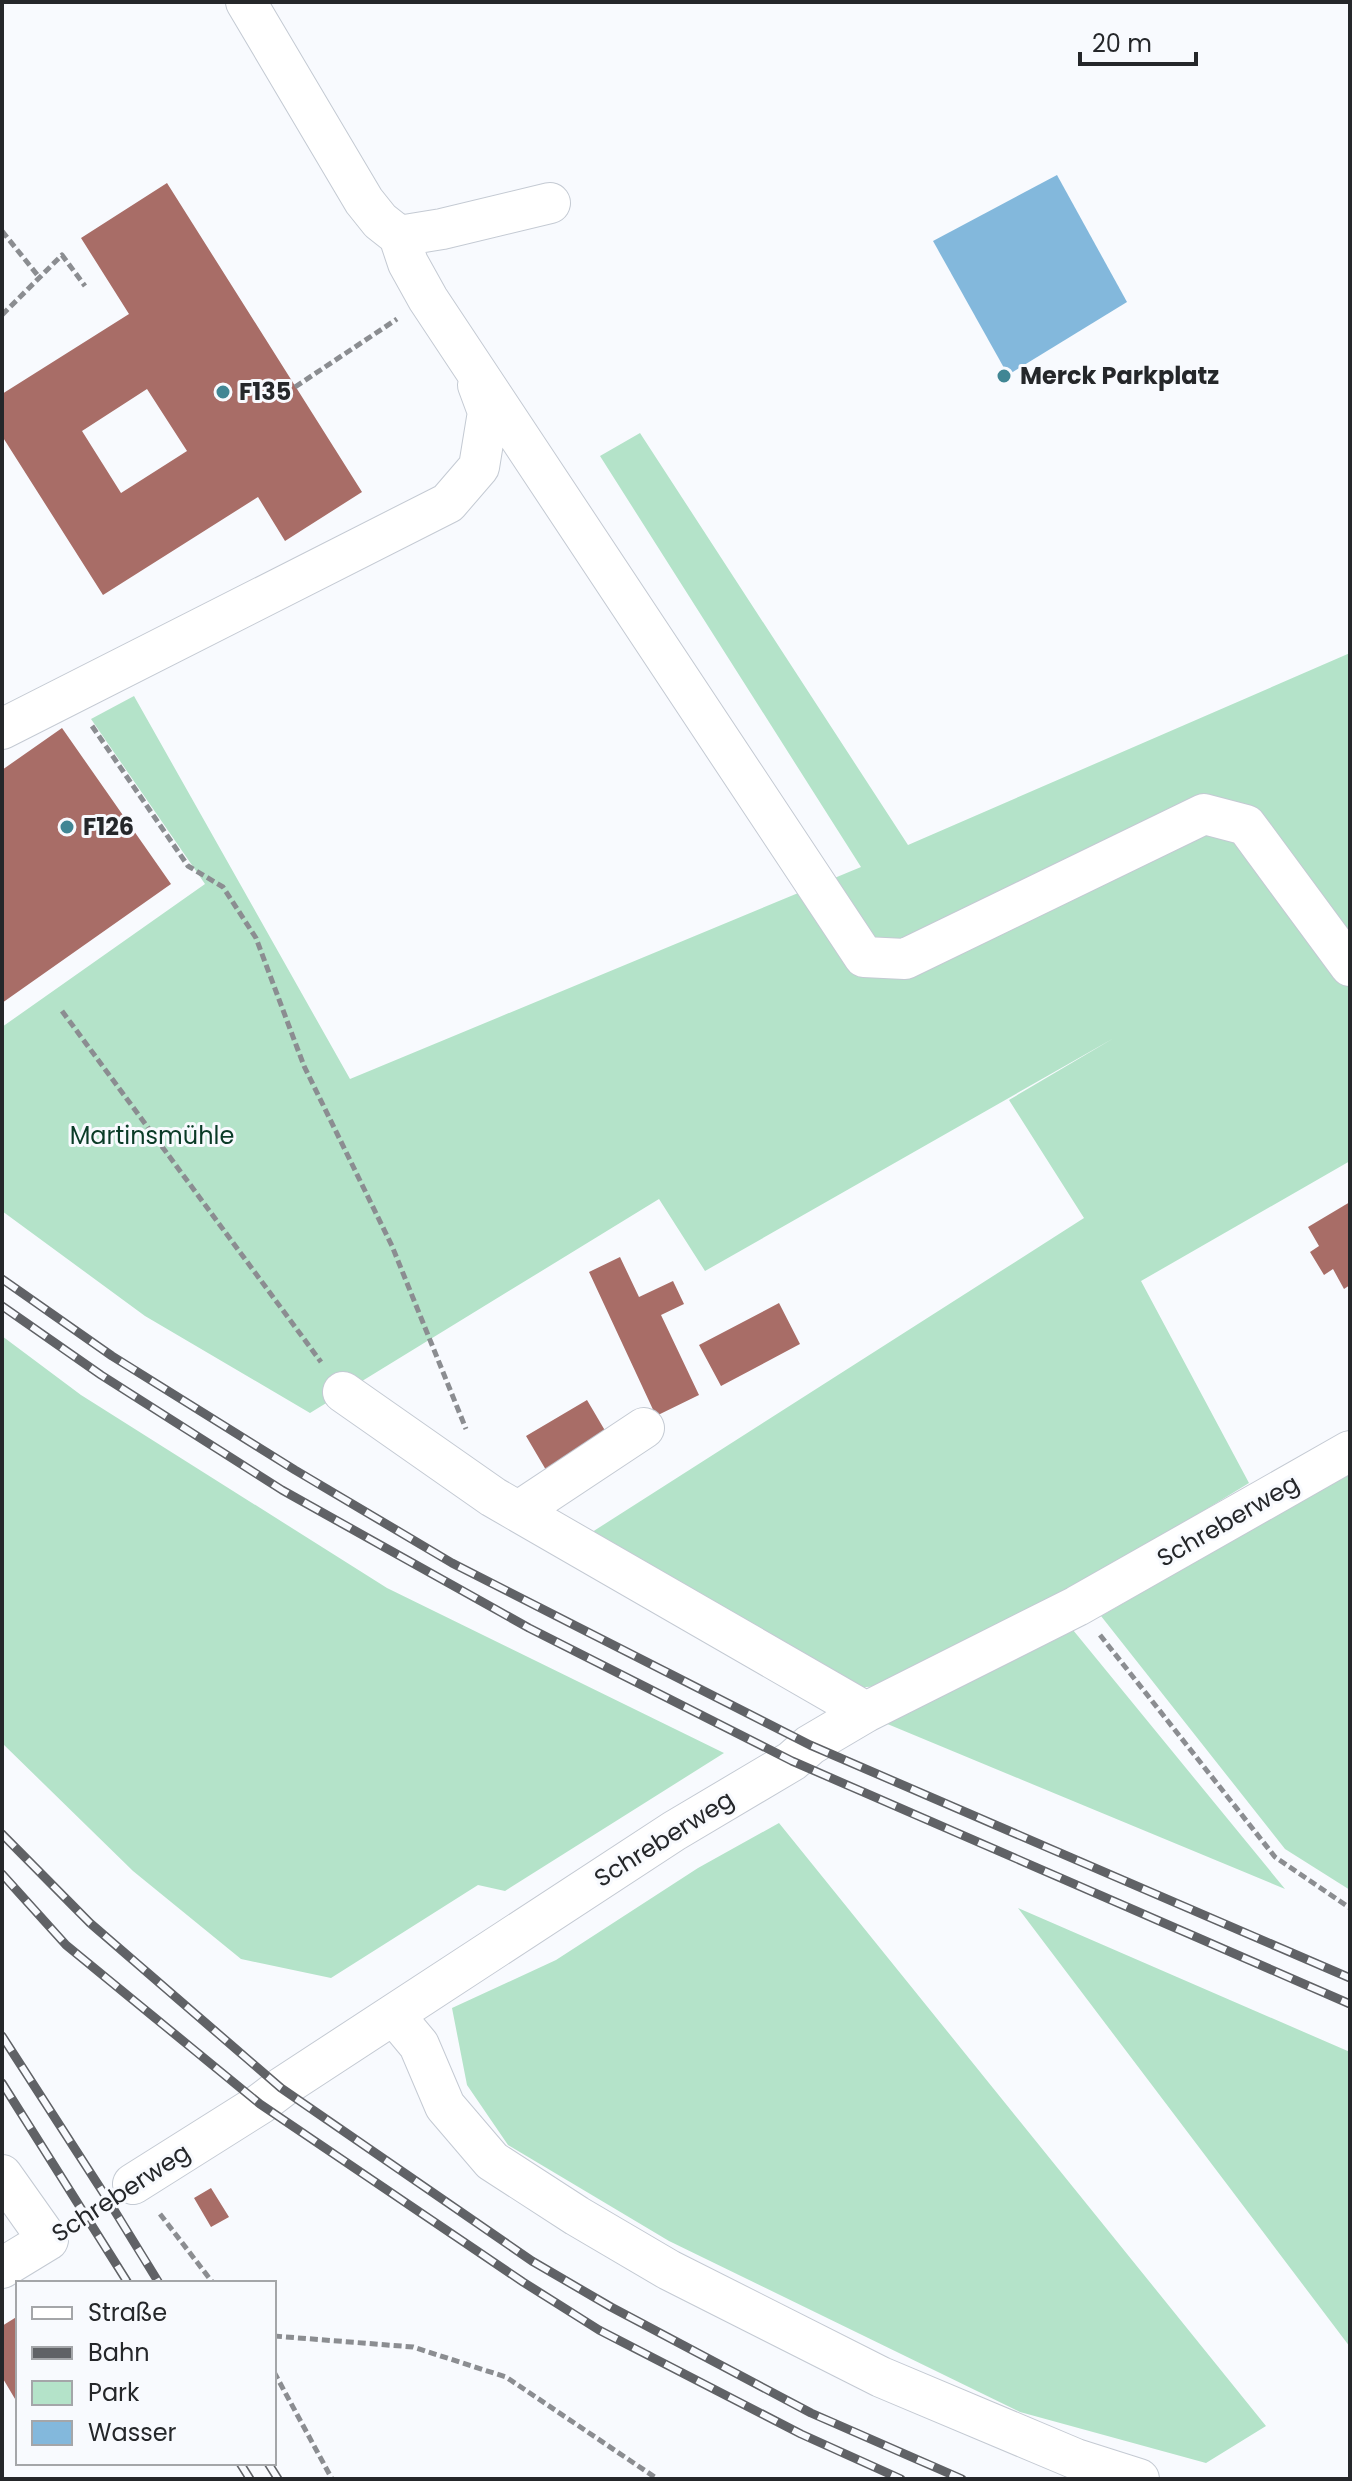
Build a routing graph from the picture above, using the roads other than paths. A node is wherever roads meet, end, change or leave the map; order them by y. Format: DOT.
graph roads {
  1 [pos="246,2"];
  2 [pos="550,203"];
  3 [pos="399,236"];
  4 [pos="472,367"];
  5 [pos="2,729"];
  6 [pos="1350,966"];
  7 [pos="343,1392"];
  8 [pos="644,1428"];
  9 [pos="1350,1451"];
  10 [pos="519,1511"];
  11 [pos="866,1712"];
  12 [pos="394,2015"];
  13 [pos="2,2175"];
  14 [pos="133,2184"];
  15 [pos="2,2268"];
  16 [pos="1139,2479"];
  1 -- 3 [label="street"];
  2 -- 3 [label="street"];
  3 -- 4 [label="street"];
  4 -- 5 [label="street"];
  4 -- 6 [label="street"];
  7 -- 10 [label="street"];
  8 -- 10 [label="street"];
  9 -- 11 [label="street, Schreberweg"];
  10 -- 11 [label="street"];
  11 -- 12 [label="street, Schreberweg"];
  12 -- 14 [label="street, Schreberweg"];
  12 -- 16 [label="street"];
  13 -- 15 [label="street, Schreberweg"];
}
